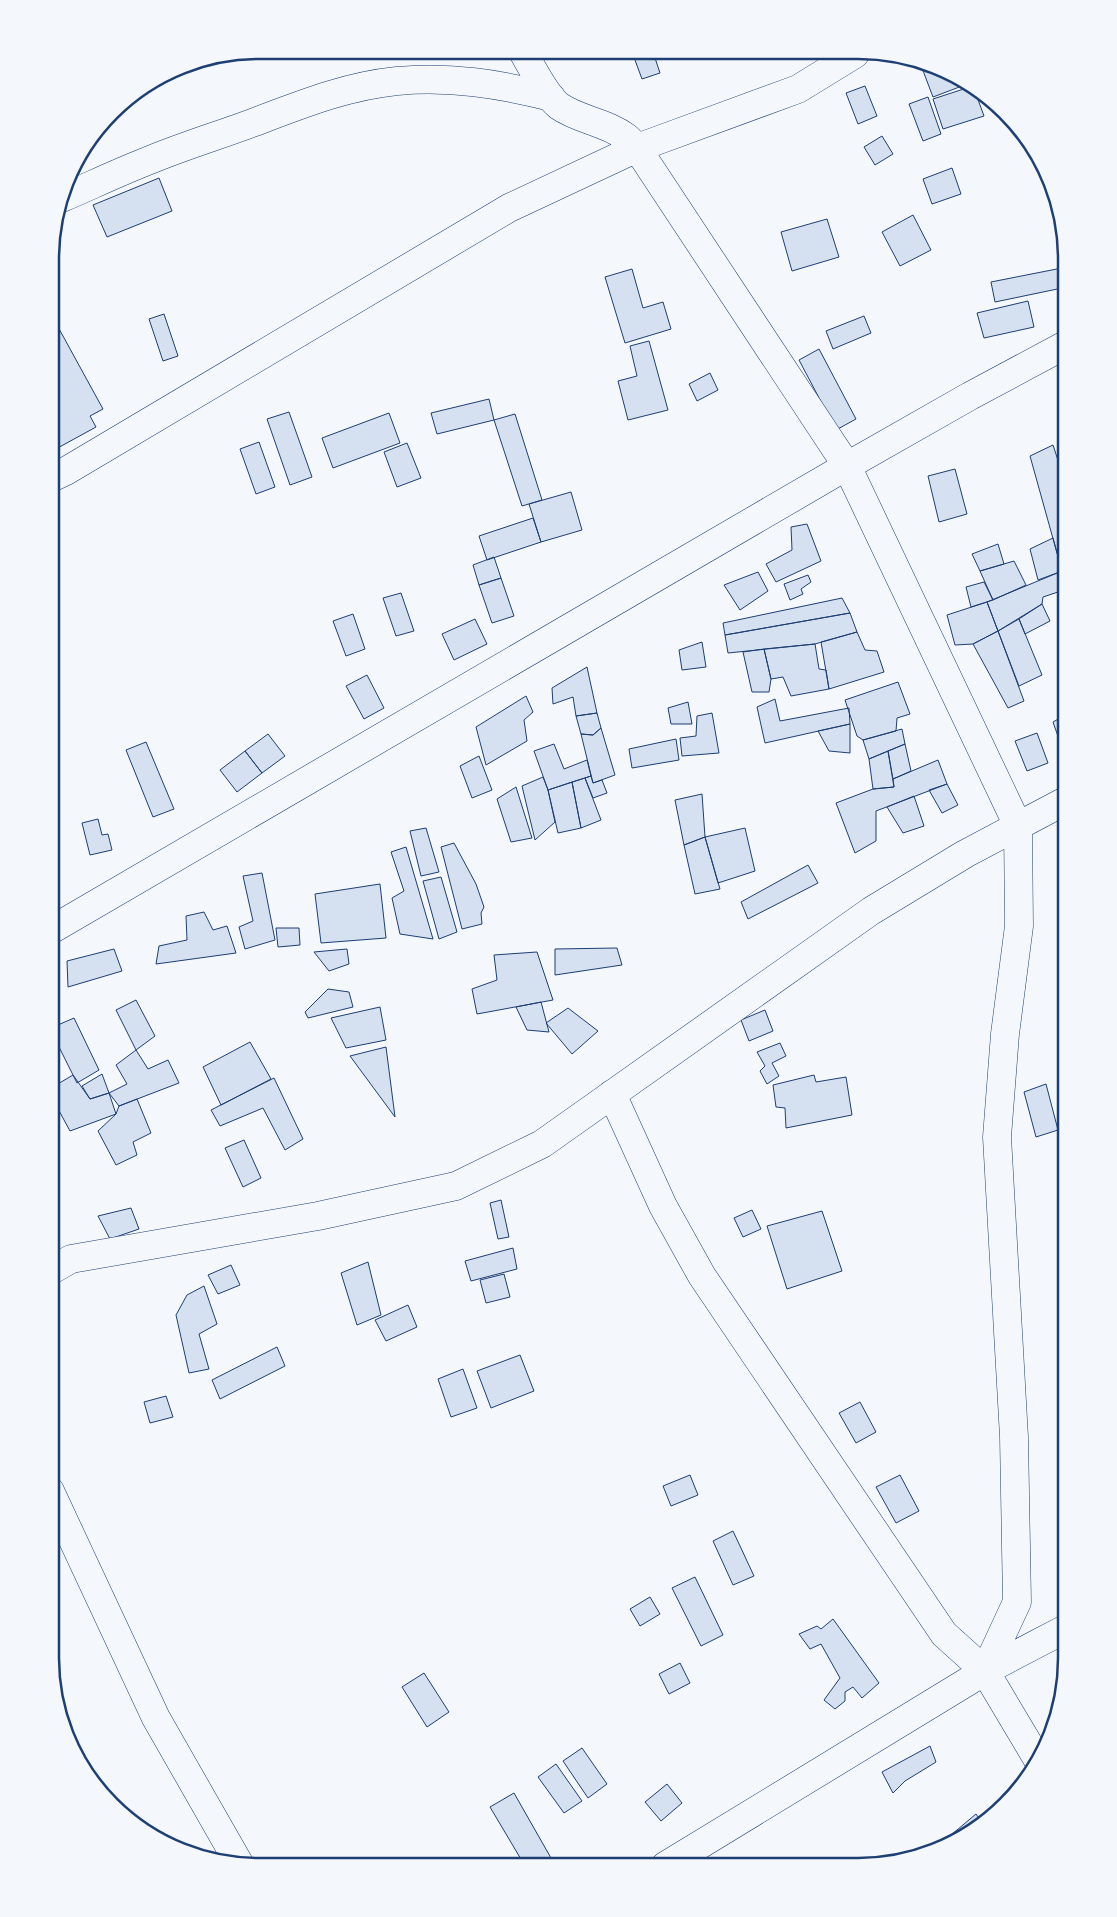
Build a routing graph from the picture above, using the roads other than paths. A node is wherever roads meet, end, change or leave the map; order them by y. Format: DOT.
graph roads {
  1 [pos="527,59"];
  2 [pos="847,59"];
  3 [pos="551,97"];
  4 [pos="637,148"];
  5 [pos="69,195"];
  6 [pos="1058,349"];
  7 [pos="847,466"];
  8 [pos="59,475"];
  9 [pos="1058,805"];
  10 [pos="1018,826"];
  11 [pos="59,925"];
  12 [pos="612,1094"];
  13 [pos="59,1266"];
  14 [pos="59,1510"];
  15 [pos="1058,1632"];
  16 [pos="985,1671"];
  17 [pos="1034,1753"];
  18 [pos="236,1857"];
  19 [pos="680,1858"];
  1 -- 3 [label="street"];
  2 -- 4 [label="street"];
  3 -- 4 [label="street"];
  3 -- 5 [label="street"];
  4 -- 7 [label="street"];
  4 -- 8 [label="street"];
  6 -- 7 [label="street"];
  7 -- 10 [label="street"];
  7 -- 11 [label="street"];
  9 -- 10 [label="street"];
  10 -- 12 [label="street"];
  10 -- 16 [label="street"];
  12 -- 13 [label="street"];
  12 -- 16 [label="street"];
  14 -- 18 [label="street"];
  15 -- 16 [label="street"];
  16 -- 17 [label="street"];
  16 -- 19 [label="street"];
}
